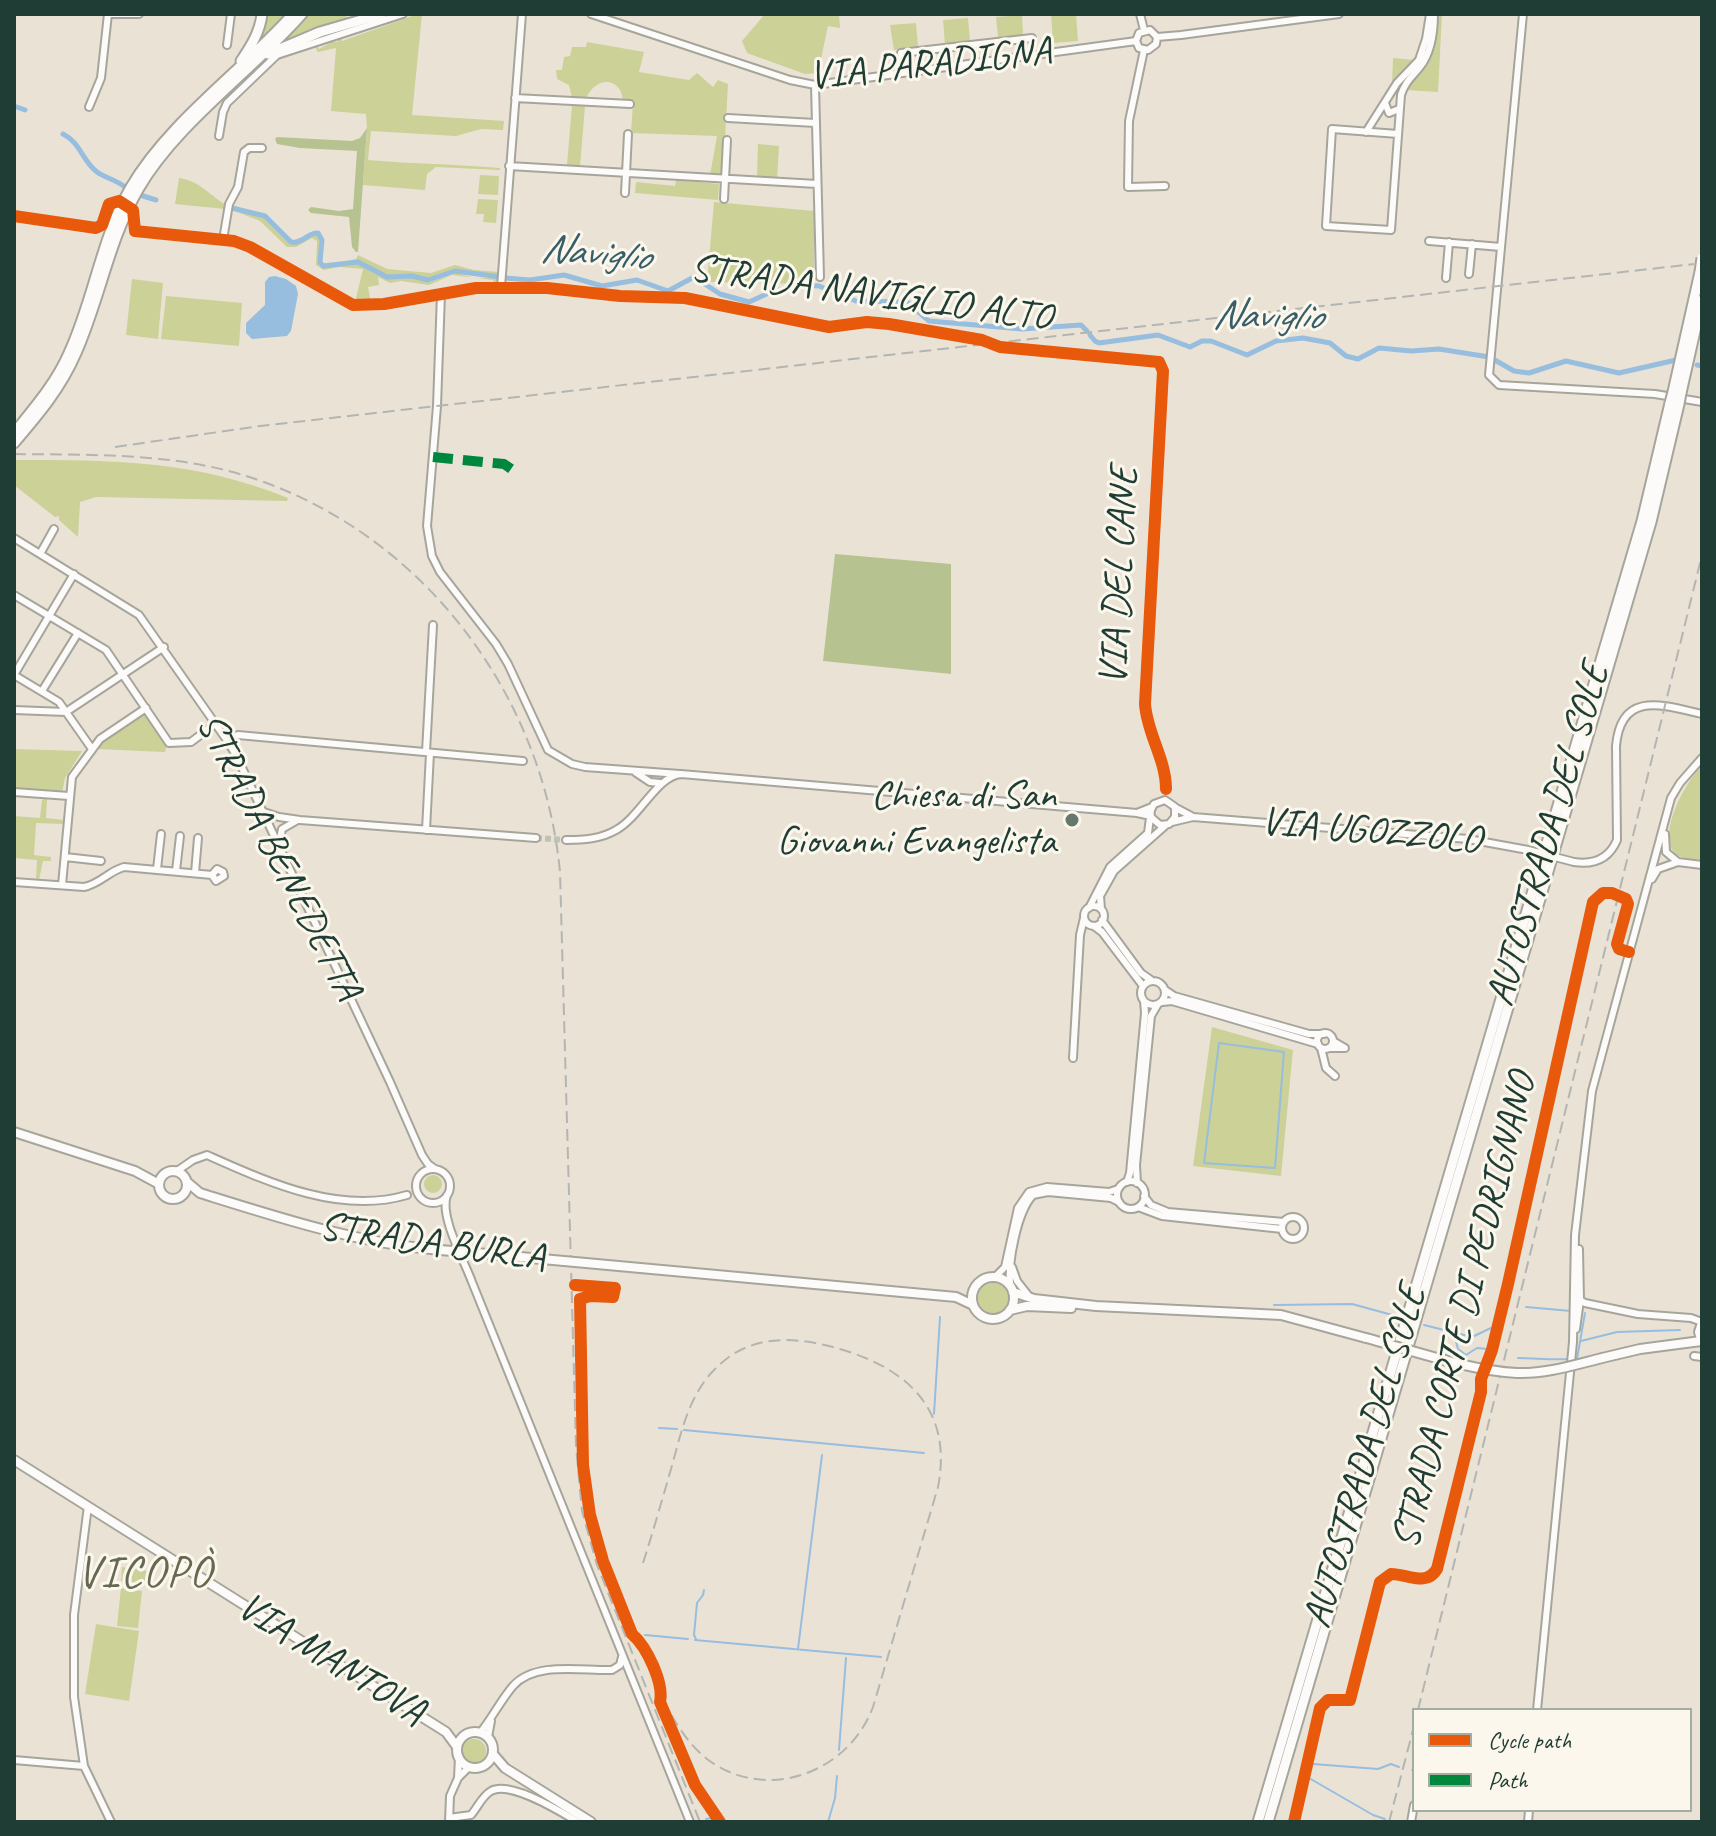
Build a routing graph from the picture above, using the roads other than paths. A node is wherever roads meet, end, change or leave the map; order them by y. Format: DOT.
graph roads {
  1 [pos="107,14"];
  2 [pos="139,14"];
  3 [pos="231,14"];
  4 [pos="262,14"];
  5 [pos="293,14"];
  6 [pos="302,14"];
  7 [pos="349,14"];
  8 [pos="366,14"];
  9 [pos="382,14"];
  10 [pos="403,14"];
  11 [pos="521,14"];
  12 [pos="591,14"];
  13 [pos="1140,14"];
  14 [pos="1263,14"];
  15 [pos="1339,14"];
  16 [pos="1432,14"];
  17 [pos="1523,15"];
  18 [pos="1263,24"];
  19 [pos="1144,30"];
  20 [pos="1157,37"];
  21 [pos="1032,38"];
  22 [pos="1136,41"];
  23 [pos="227,45"];
  24 [pos="1144,50"];
  25 [pos="911,52"];
  26 [pos="913,71"];
  27 [pos="903,73"];
  28 [pos="232,85"];
  29 [pos="815,85"];
  30 [pos="515,98"];
  31 [pos="205,101"];
  32 [pos="1385,103"];
  33 [pos="630,104"];
  34 [pos="89,107"];
  35 [pos="1399,109"];
  36 [pos="728,118"];
  37 [pos="815,123"];
  38 [pos="1366,132"];
  39 [pos="628,134"];
  40 [pos="1398,134"];
  41 [pos="219,136"];
  42 [pos="727,140"];
  43 [pos="262,148"];
  44 [pos="509,166"];
  45 [pos="626,173"];
  46 [pos="725,178"];
  47 [pos="817,184"];
  48 [pos="1165,186"];
  49 [pos="625,193"];
  50 [pos="724,199"];
  51 [pos="119,201"];
  52 [pos="132,209"];
  53 [pos="14,216"];
  54 [pos="223,240"];
  55 [pos="1429,241"];
  56 [pos="1449,242"];
  57 [pos="1472,244"];
  58 [pos="1501,247"];
  59 [pos="1702,258"];
  60 [pos="1469,274"];
  61 [pos="820,277"];
  62 [pos="1446,278"];
  63 [pos="502,281"];
  64 [pos="441,294"];
  65 [pos="1702,300"];
  66 [pos="1685,356"];
  67 [pos="1161,364"];
  68 [pos="1702,402"];
  69 [pos="44,403"];
  70 [pos="14,433"];
  71 [pos="14,443"];
  72 [pos="54,529"];
  73 [pos="15,540"];
  74 [pos="40,554"];
  75 [pos="74,574"];
  76 [pos="17,596"];
  77 [pos="14,607"];
  78 [pos="49,616"];
  79 [pos="433,625"];
  80 [pos="78,633"];
  81 [pos="164,647"];
  82 [pos="123,674"];
  83 [pos="14,675"];
  84 [pos="42,691"];
  85 [pos="146,708"];
  86 [pos="14,710"];
  87 [pos="66,712"];
  88 [pos="1702,714"];
  89 [pos="215,724"];
  90 [pos="226,739"];
  91 [pos="92,749"];
  92 [pos="428,753"];
  93 [pos="1702,758"];
  94 [pos="523,761"];
  95 [pos="680,774"];
  96 [pos="646,775"];
  97 [pos="659,784"];
  98 [pos="14,792"];
  99 [pos="69,796"];
  100 [pos="648,801"];
  101 [pos="1165,801"];
  102 [pos="1152,807"];
  103 [pos="1175,807"];
  104 [pos="261,809"];
  105 [pos="1137,813"];
  106 [pos="1666,816"];
  107 [pos="279,817"];
  108 [pos="1151,817"];
  109 [pos="1193,817"];
  110 [pos="300,820"];
  111 [pos="1169,824"];
  112 [pos="270,828"];
  113 [pos="282,829"];
  114 [pos="426,830"];
  115 [pos="161,834"];
  116 [pos="66,835"];
  117 [pos="78,835"];
  118 [pos="180,836"];
  119 [pos="198,838"];
  120 [pos="536,838"];
  121 [pos="566,840"];
  122 [pos="279,846"];
  123 [pos="1656,856"];
  124 [pos="65,857"];
  125 [pos="1669,860"];
  126 [pos="101,861"];
  127 [pos="1702,865"];
  128 [pos="157,869"];
  129 [pos="176,871"];
  130 [pos="195,873"];
  131 [pos="212,875"];
  132 [pos="14,882"];
  133 [pos="62,885"];
  134 [pos="1612,893"];
  135 [pos="1645,894"];
  136 [pos="1626,899"];
  137 [pos="1089,908"];
  138 [pos="1101,909"];
  139 [pos="1084,918"];
  140 [pos="1102,920"];
  141 [pos="1093,926"];
  142 [pos="1080,935"];
  143 [pos="1629,952"];
  144 [pos="1151,980"];
  145 [pos="1143,986"];
  146 [pos="1165,990"];
  147 [pos="1144,1001"];
  148 [pos="1160,1003"];
  149 [pos="1324,1034"];
  150 [pos="1326,1046"];
  151 [pos="1073,1058"];
  152 [pos="1335,1076"];
  153 [pos="14,1132"];
  154 [pos="422,1155"];
  155 [pos="188,1164"];
  156 [pos="435,1169"];
  157 [pos="177,1171"];
  158 [pos="165,1174"];
  159 [pos="420,1175"];
  160 [pos="146,1176"];
  161 [pos="186,1180"];
  162 [pos="1127,1182"];
  163 [pos="1137,1183"];
  164 [pos="159,1184"];
  165 [pos="416,1186"];
  166 [pos="1118,1189"];
  167 [pos="200,1193"];
  168 [pos="183,1194"];
  169 [pos="407,1195"];
  170 [pos="447,1195"];
  171 [pos="1144,1196"];
  172 [pos="420,1197"];
  173 [pos="1119,1202"];
  174 [pos="431,1203"];
  175 [pos="1138,1207"];
  176 [pos="447,1216"];
  177 [pos="1578,1222"];
  178 [pos="1283,1226"];
  179 [pos="1013,1252"];
  180 [pos="1575,1256"];
  181 [pos="995,1277"];
  182 [pos="974,1289"];
  183 [pos="1011,1289"];
  184 [pos="956,1297"];
  185 [pos="1034,1299"];
  186 [pos="1582,1299"];
  187 [pos="1593,1303"];
  188 [pos="973,1305"];
  189 [pos="1096,1306"];
  190 [pos="1576,1309"];
  191 [pos="1010,1310"];
  192 [pos="1702,1323"];
  193 [pos="1702,1341"];
  194 [pos="14,1460"];
  195 [pos="88,1506"];
  196 [pos="621,1650"];
  197 [pos="620,1665"];
  198 [pos="612,1670"];
  199 [pos="627,1674"];
  200 [pos="1537,1708"];
  201 [pos="446,1732"];
  202 [pos="466,1735"];
  203 [pos="484,1735"];
  204 [pos="458,1752"];
  205 [pos="493,1754"];
  206 [pos="1283,1755"];
  207 [pos="14,1760"];
  208 [pos="486,1765"];
  209 [pos="84,1766"];
  210 [pos="469,1767"];
  211 [pos="505,1768"];
  212 [pos="458,1778"];
  213 [pos="449,1820"];
  214 [pos="111,1822"];
  215 [pos="578,1822"];
  216 [pos="591,1822"];
  217 [pos="690,1822"];
  218 [pos="1252,1822"];
  219 [pos="1258,1822"];
  220 [pos="1270,1822"];
  221 [pos="1294,1822"];
  1 -- 2 [label="street"];
  1 -- 34 [label="street"];
  3 -- 23 [label="street"];
  4 -- 31 [label="highway"];
  5 -- 31 [label="highway"];
  6 -- 28 [label="highway"];
  7 -- 8 [label="highway"];
  9 -- 28 [label="highway"];
  10 -- 41 [label="street"];
  11 -- 30 [label="street"];
  12 -- 29 [label="street, VIA PARADIGNA"];
  13 -- 19 [label="street"];
  14 -- 18 [label="street"];
  15 -- 18 [label="street"];
  16 -- 32 [label="street"];
  16 -- 35 [label="street"];
  17 -- 58 [label="street"];
  18 -- 20 [label="street"];
  19 -- 20 [label="street"];
  19 -- 22 [label="street"];
  20 -- 24 [label="street"];
  21 -- 25 [label="street"];
  22 -- 24 [label="street"];
  22 -- 26 [label="street, VIA PARADIGNA"];
  24 -- 48 [label="street"];
  25 -- 26 [label="street"];
  25 -- 27 [label="street"];
  26 -- 27 [label="street, VIA PARADIGNA"];
  27 -- 29 [label="street, VIA PARADIGNA"];
  28 -- 69 [label="highway"];
  29 -- 37 [label="street"];
  30 -- 33 [label="street"];
  30 -- 44 [label="street"];
  31 -- 69 [label="highway"];
  32 -- 35 [label="street"];
  32 -- 38 [label="street"];
  35 -- 40 [label="street"];
  36 -- 37 [label="street"];
  37 -- 47 [label="street"];
  38 -- 40 [label="street"];
  38 -- 40 [label="street"];
  39 -- 45 [label="street"];
  42 -- 46 [label="street"];
  43 -- 54 [label="street"];
  44 -- 45 [label="street"];
  44 -- 63 [label="street"];
  45 -- 46 [label="street"];
  45 -- 49 [label="street"];
  46 -- 47 [label="street"];
  46 -- 50 [label="street"];
  47 -- 61 [label="street"];
  51 -- 53 [label="street"];
  52 -- 54 [label="street, STRADA NAVIGLIO ALTO"];
  54 -- 64 [label="street, STRADA NAVIGLIO ALTO"];
  55 -- 56 [label="street"];
  56 -- 57 [label="street"];
  56 -- 62 [label="street"];
  57 -- 58 [label="street"];
  57 -- 60 [label="street"];
  58 -- 68 [label="street"];
  59 -- 66 [label="highway, AUTOSTRADA DEL SOLE, bridge"];
  63 -- 64 [label="street, STRADA NAVIGLIO ALTO"];
  63 -- 67 [label="street, STRADA NAVIGLIO ALTO"];
  64 -- 96 [label="street"];
  65 -- 66 [label="highway, AUTOSTRADA DEL SOLE"];
  66 -- 206 [label="highway, AUTOSTRADA DEL SOLE"];
  67 -- 101 [label="street, VIA DEL CANE"];
  69 -- 70 [label="highway"];
  69 -- 71 [label="highway"];
  72 -- 74 [label="street"];
  73 -- 74 [label="street, STRADA BENEDETTA"];
  74 -- 75 [label="street, STRADA BENEDETTA"];
  75 -- 78 [label="street"];
  75 -- 81 [label="street, STRADA BENEDETTA"];
  76 -- 77 [label="street"];
  76 -- 78 [label="street"];
  78 -- 80 [label="street"];
  78 -- 83 [label="street"];
  79 -- 92 [label="street"];
  80 -- 82 [label="street"];
  80 -- 84 [label="street"];
  81 -- 82 [label="street"];
  81 -- 89 [label="street, STRADA BENEDETTA"];
  82 -- 85 [label="street"];
  82 -- 87 [label="street"];
  83 -- 84 [label="street"];
  84 -- 87 [label="street"];
  85 -- 89 [label="street"];
  85 -- 91 [label="street"];
  86 -- 87 [label="street"];
  87 -- 91 [label="street"];
  88 -- 109 [label="street, VIA UGOZZOLO, bridge"];
  89 -- 90 [label="street, STRADA BENEDETTA"];
  90 -- 92 [label="street"];
  90 -- 104 [label="street, STRADA BENEDETTA"];
  91 -- 99 [label="street"];
  92 -- 94 [label="street"];
  92 -- 114 [label="street"];
  93 -- 106 [label="street"];
  95 -- 96 [label="street"];
  95 -- 97 [label="street"];
  95 -- 105 [label="street"];
  96 -- 97 [label="street"];
  96 -- 100 [label="street"];
  97 -- 100 [label="street"];
  98 -- 99 [label="street"];
  99 -- 116 [label="street"];
  100 -- 121 [label="street"];
  101 -- 102 [label="street"];
  101 -- 103 [label="street, VIA UGOZZOLO"];
  102 -- 105 [label="street"];
  102 -- 108 [label="street"];
  103 -- 109 [label="street, VIA UGOZZOLO"];
  103 -- 111 [label="street"];
  104 -- 107 [label="street"];
  104 -- 112 [label="street, STRADA BENEDETTA"];
  105 -- 108 [label="street"];
  106 -- 123 [label="street"];
  106 -- 125 [label="street"];
  107 -- 110 [label="street"];
  107 -- 112 [label="street"];
  108 -- 111 [label="street"];
  108 -- 137 [label="street"];
  109 -- 111 [label="street, VIA UGOZZOLO"];
  110 -- 113 [label="street"];
  110 -- 114 [label="street"];
  111 -- 138 [label="street"];
  112 -- 113 [label="street"];
  112 -- 122 [label="street, STRADA BENEDETTA"];
  113 -- 122 [label="street"];
  114 -- 120 [label="street"];
  115 -- 128 [label="street"];
  116 -- 117 [label="street"];
  116 -- 124 [label="street"];
  118 -- 129 [label="street"];
  119 -- 130 [label="street"];
  122 -- 154 [label="street, STRADA BENEDETTA"];
  123 -- 125 [label="street"];
  123 -- 135 [label="street"];
  124 -- 126 [label="street"];
  124 -- 133 [label="street"];
  125 -- 127 [label="street"];
  125 -- 135 [label="street"];
  128 -- 129 [label="street"];
  128 -- 133 [label="street"];
  129 -- 130 [label="street"];
  130 -- 131 [label="street"];
  132 -- 133 [label="street"];
  134 -- 221 [label="street, STRADA CORTE DI PEDRIGNANO"];
  135 -- 143 [label="street"];
  136 -- 143 [label="street"];
  137 -- 138 [label="street"];
  137 -- 139 [label="street"];
  138 -- 140 [label="street"];
  139 -- 141 [label="street"];
  139 -- 142 [label="street"];
  140 -- 141 [label="street"];
  140 -- 144 [label="street"];
  141 -- 142 [label="street"];
  141 -- 145 [label="street"];
  142 -- 151 [label="street"];
  143 -- 177 [label="street"];
  144 -- 145 [label="street"];
  144 -- 146 [label="street"];
  145 -- 147 [label="street"];
  146 -- 148 [label="street"];
  146 -- 149 [label="street"];
  147 -- 148 [label="street"];
  147 -- 162 [label="street"];
  148 -- 150 [label="street"];
  148 -- 163 [label="street"];
  149 -- 150 [label="street"];
  149 -- 150 [label="street"];
  150 -- 152 [label="street"];
  153 -- 160 [label="main road, STRADA BURLA"];
  154 -- 156 [label="street, STRADA BENEDETTA"];
  154 -- 159 [label="street"];
  155 -- 157 [label="street"];
  155 -- 161 [label="street"];
  155 -- 169 [label="street, STRADA BENEDETTA"];
  156 -- 159 [label="street"];
  156 -- 170 [label="street, STRADA BENEDETTA"];
  157 -- 158 [label="main road, STRADA BURLA"];
  157 -- 161 [label="main road, STRADA BURLA"];
  158 -- 160 [label="main road, STRADA BURLA"];
  158 -- 164 [label="main road"];
  159 -- 165 [label="street"];
  160 -- 164 [label="main road, STRADA BURLA"];
  161 -- 167 [label="main road, STRADA BURLA"];
  161 -- 168 [label="main road"];
  162 -- 163 [label="street"];
  162 -- 166 [label="street"];
  163 -- 171 [label="street"];
  164 -- 168 [label="main road, STRADA BURLA"];
  165 -- 169 [label="street"];
  165 -- 172 [label="street"];
  166 -- 173 [label="street"];
  166 -- 181 [label="street"];
  167 -- 168 [label="main road, STRADA BURLA"];
  167 -- 184 [label="main road, STRADA BURLA, bridge"];
  169 -- 172 [label="street, STRADA BENEDETTA"];
  170 -- 174 [label="street"];
  170 -- 176 [label="street, STRADA BENEDETTA"];
  171 -- 175 [label="street"];
  171 -- 178 [label="street"];
  172 -- 174 [label="street, STRADA BENEDETTA"];
  173 -- 175 [label="street"];
  173 -- 179 [label="street"];
  174 -- 176 [label="street, STRADA BENEDETTA"];
  175 -- 178 [label="street"];
  176 -- 196 [label="street, STRADA BENEDETTA"];
  177 -- 180 [label="street"];
  177 -- 186 [label="street"];
  178 -- 178 [label="street"];
  179 -- 183 [label="street"];
  179 -- 185 [label="street"];
  180 -- 186 [label="street"];
  180 -- 190 [label="street"];
  181 -- 182 [label="main road, STRADA BURLA"];
  181 -- 183 [label="main road, STRADA BURLA"];
  182 -- 184 [label="main road, STRADA BURLA"];
  182 -- 188 [label="main road"];
  183 -- 185 [label="main road, STRADA BURLA"];
  183 -- 191 [label="main road"];
  184 -- 188 [label="main road, STRADA BURLA"];
  185 -- 189 [label="main road, STRADA BURLA"];
  186 -- 187 [label="street"];
  186 -- 190 [label="street"];
  187 -- 190 [label="street"];
  187 -- 192 [label="street"];
  188 -- 191 [label="main road, STRADA BURLA"];
  189 -- 191 [label="main road, STRADA BURLA"];
  189 -- 193 [label="main road, STRADA BURLA, bridge"];
  190 -- 200 [label="street"];
  192 -- 193 [label="main road, STRADA BURLA"];
  194 -- 195 [label="main road, VIA MANTOVA"];
  195 -- 201 [label="main road, VIA MANTOVA"];
  195 -- 209 [label="street"];
  196 -- 197 [label="street, STRADA BENEDETTA"];
  196 -- 199 [label="street, STRADA BENEDETTA"];
  197 -- 198 [label="street"];
  197 -- 199 [label="street"];
  198 -- 199 [label="street"];
  198 -- 203 [label="street"];
  199 -- 217 [label="street, STRADA BENEDETTA"];
  201 -- 202 [label="main road, VIA MANTOVA"];
  201 -- 204 [label="main road, VIA MANTOVA"];
  202 -- 203 [label="main road, VIA MANTOVA"];
  202 -- 204 [label="main road, VIA MANTOVA"];
  203 -- 205 [label="main road"];
  204 -- 210 [label="main road, VIA MANTOVA"];
  204 -- 212 [label="street"];
  205 -- 208 [label="main road"];
  205 -- 211 [label="main road"];
  206 -- 218 [label="highway"];
  206 -- 219 [label="highway, AUTOSTRADA DEL SOLE"];
  206 -- 220 [label="highway, AUTOSTRADA DEL SOLE"];
  207 -- 209 [label="street"];
  208 -- 210 [label="main road"];
  208 -- 211 [label="main road"];
  209 -- 214 [label="street"];
  210 -- 212 [label="street"];
  211 -- 216 [label="main road"];
  212 -- 213 [label="street"];
  213 -- 215 [label="street"];
}
